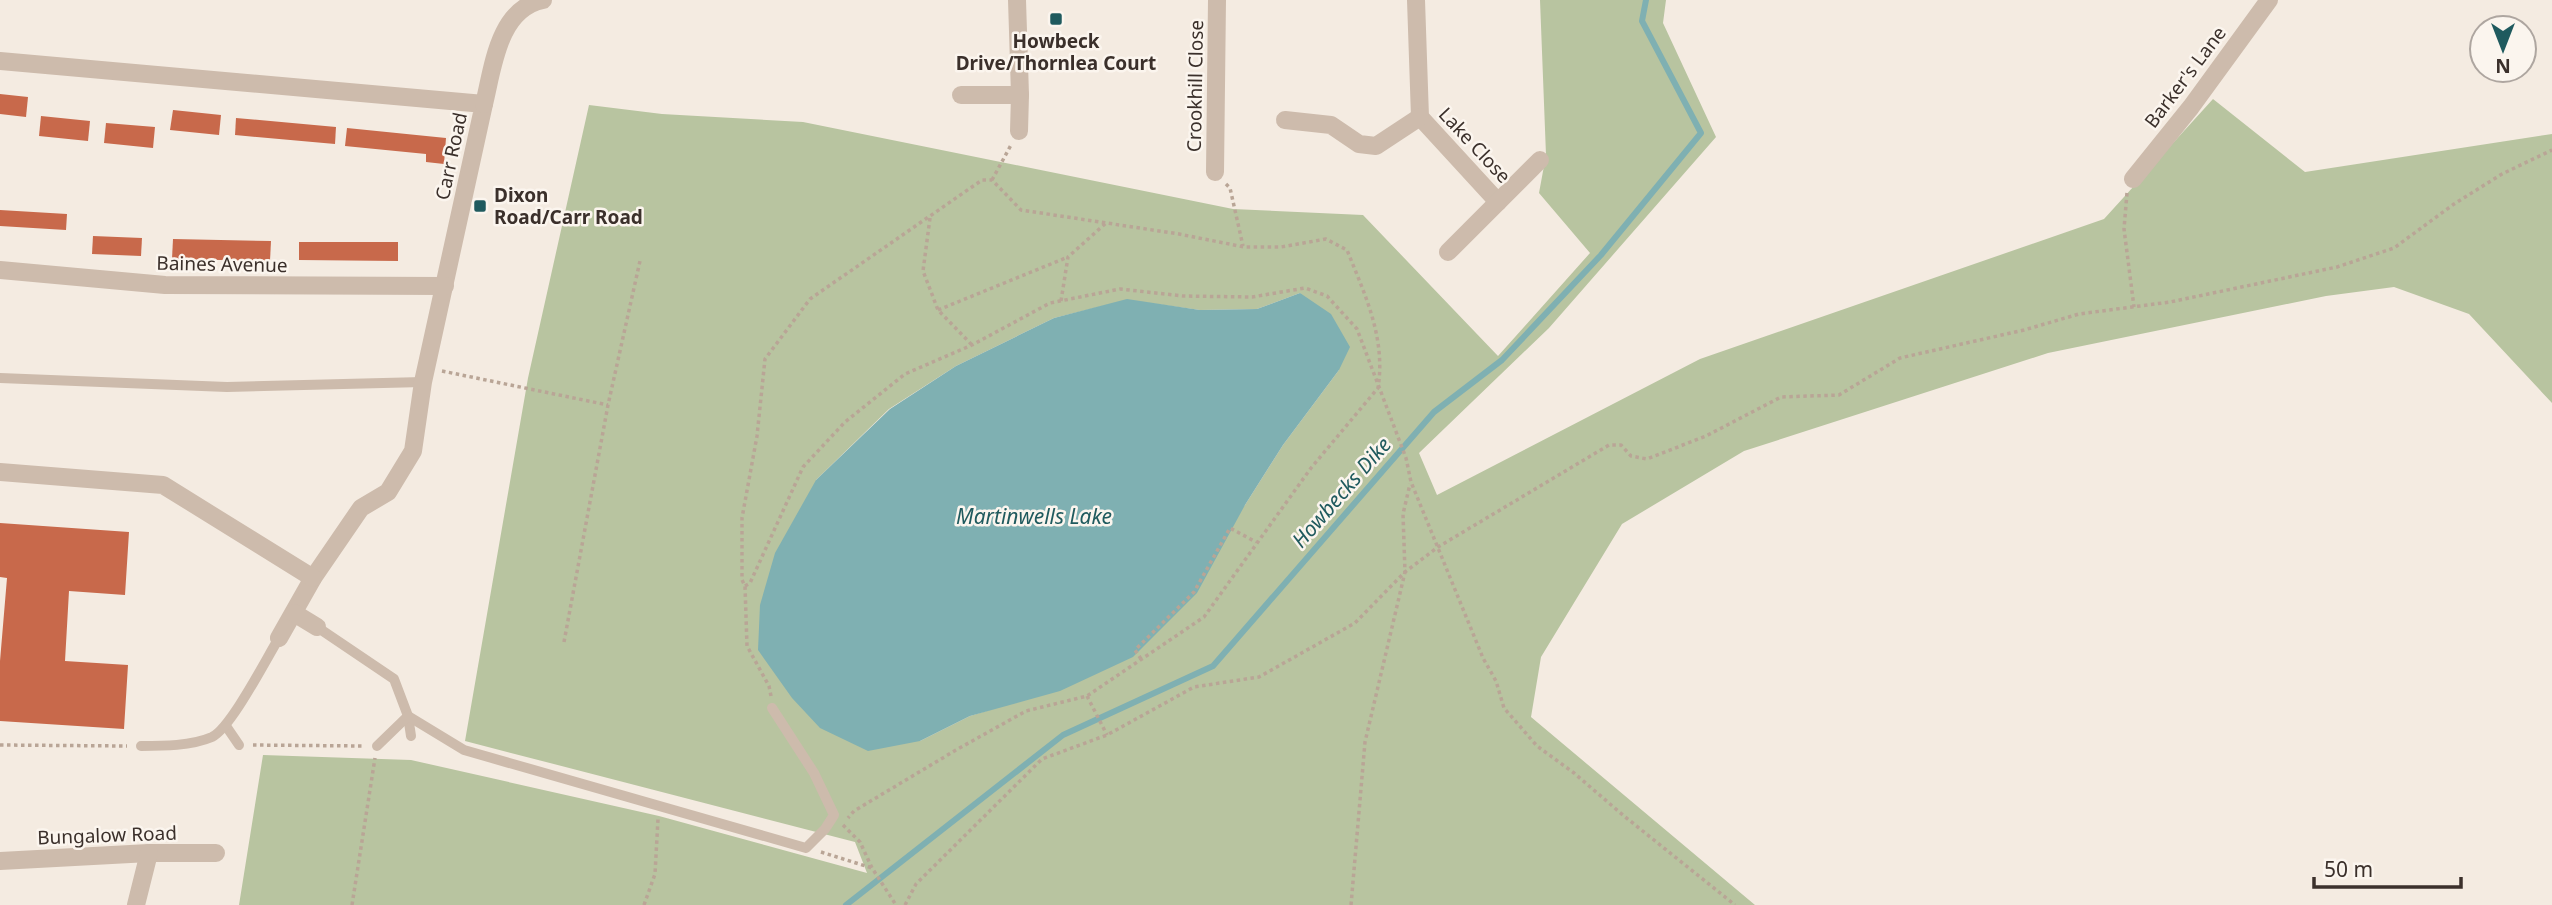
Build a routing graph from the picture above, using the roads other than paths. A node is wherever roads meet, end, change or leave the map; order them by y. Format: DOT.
graph roads {
  1 [pos="543,0"];
  2 [pos="1017,0"];
  3 [pos="1217,0"];
  4 [pos="1416,0"];
  5 [pos="2269,0"];
  6 [pos="0,61"];
  7 [pos="1020,94"];
  8 [pos="961,95"];
  9 [pos="484,104"];
  10 [pos="1420,117"];
  11 [pos="1285,120"];
  12 [pos="1019,131"];
  13 [pos="1540,160"];
  14 [pos="1215,172"];
  15 [pos="2133,179"];
  16 [pos="1498,202"];
  17 [pos="1448,252"];
  18 [pos="0,270"];
  19 [pos="444,286"];
  20 [pos="424,374"];
  21 [pos="0,378"];
  22 [pos="0,472"];
  23 [pos="313,578"];
  24 [pos="294,613"];
  25 [pos="317,627"];
  26 [pos="279,638"];
  27 [pos="772,708"];
  28 [pos="408,716"];
  29 [pos="226,726"];
  30 [pos="411,736"];
  31 [pos="239,745"];
  32 [pos="141,746"];
  33 [pos="376,746"];
  34 [pos="149,853"];
  35 [pos="216,853"];
  36 [pos="0,861"];
  37 [pos="136,905"];
  1 -- 9 [label="street"];
  2 -- 7 [label="street"];
  3 -- 14 [label="street, Crookhill Close"];
  4 -- 10 [label="street, Lake Close"];
  5 -- 15 [label="street, Barker's Lane"];
  6 -- 9 [label="street, Carr Road"];
  7 -- 8 [label="street"];
  7 -- 12 [label="street"];
  9 -- 19 [label="street, Carr Road"];
  10 -- 11 [label="street, Lake Close"];
  10 -- 16 [label="street, Lake Close"];
  13 -- 16 [label="street, Lake Close"];
  16 -- 17 [label="street, Lake Close"];
  18 -- 19 [label="street, Baines Avenue"];
  19 -- 20 [label="street, Carr Road"];
  20 -- 21 [label="lane"];
  20 -- 23 [label="street, Carr Road"];
  22 -- 23 [label="street"];
  23 -- 24 [label="street, Carr Road"];
  24 -- 25 [label="street"];
  24 -- 26 [label="street, Carr Road"];
  25 -- 28 [label="lane"];
  26 -- 29 [label="lane"];
  27 -- 28 [label="lane"];
  28 -- 30 [label="lane"];
  28 -- 33 [label="lane"];
  29 -- 31 [label="lane"];
  29 -- 32 [label="lane"];
  34 -- 35 [label="street, Bungalow Road"];
  34 -- 36 [label="street, Bungalow Road"];
  34 -- 37 [label="street"];
}
